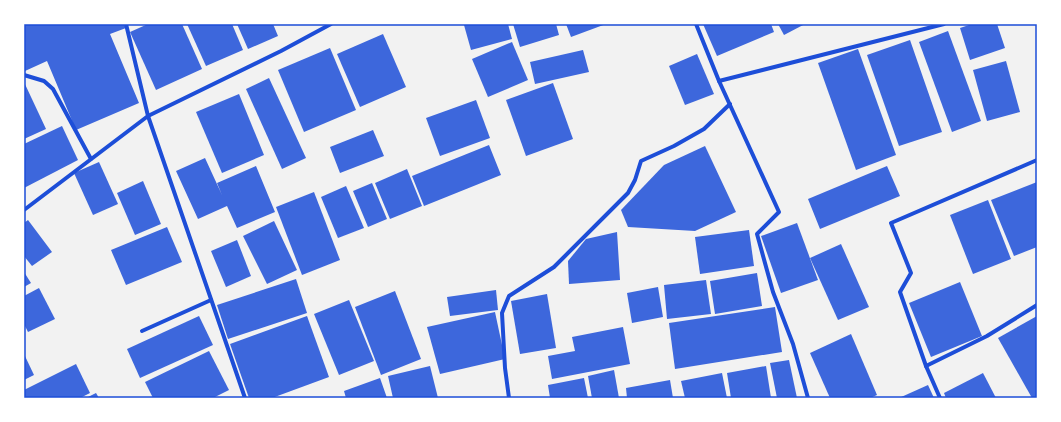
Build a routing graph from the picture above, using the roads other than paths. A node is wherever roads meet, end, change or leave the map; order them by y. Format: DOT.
graph roads {
  1 [pos="126,24"];
  2 [pos="331,24"];
  3 [pos="696,24"];
  4 [pos="944,24"];
  5 [pos="24,75"];
  6 [pos="719,81"];
  7 [pos="730,104"];
  8 [pos="148,116"];
  9 [pos="91,159"];
  10 [pos="1037,160"];
  11 [pos="24,210"];
  12 [pos="211,300"];
  13 [pos="1037,305"];
  14 [pos="142,331"];
  15 [pos="926,366"];
  16 [pos="245,398"];
  17 [pos="509,398"];
  18 [pos="808,398"];
  19 [pos="940,398"];
  1 -- 8 [label="street"];
  2 -- 8 [label="street"];
  3 -- 6 [label="street"];
  4 -- 6 [label="street"];
  5 -- 9 [label="street"];
  6 -- 7 [label="street"];
  7 -- 17 [label="street"];
  7 -- 18 [label="street"];
  8 -- 9 [label="street"];
  8 -- 12 [label="street"];
  9 -- 11 [label="street"];
  10 -- 15 [label="street"];
  12 -- 14 [label="street"];
  12 -- 16 [label="street"];
  13 -- 15 [label="street"];
  15 -- 19 [label="street"];
}
